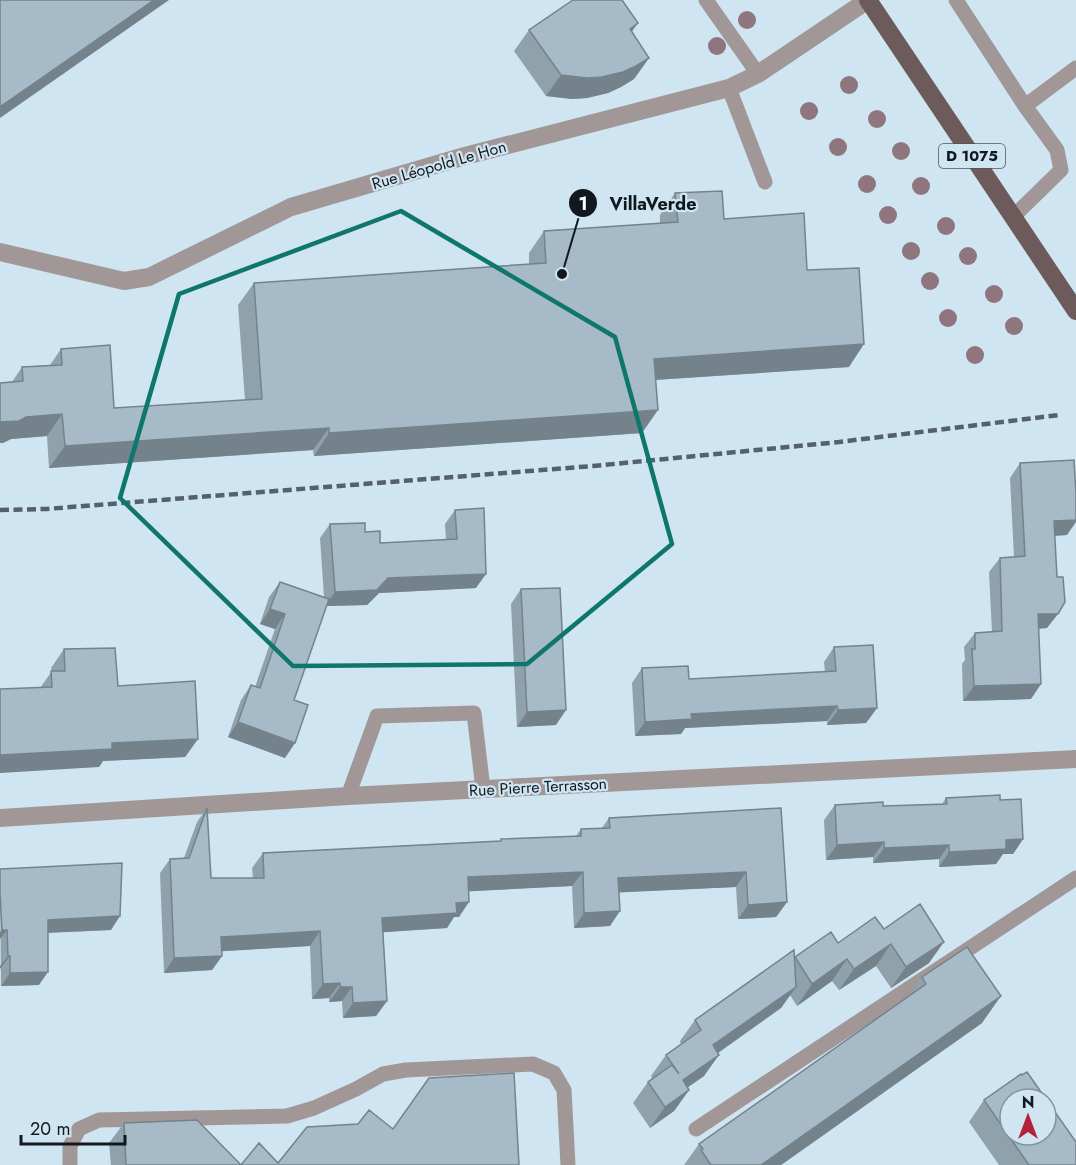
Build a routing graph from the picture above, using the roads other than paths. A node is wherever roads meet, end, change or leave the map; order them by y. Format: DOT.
graph roads {
  1 [pos="706,0"];
  2 [pos="868,0"];
  3 [pos="956,0"];
  4 [pos="1076,68"];
  5 [pos="758,74"];
  6 [pos="729,88"];
  7 [pos="1025,106"];
  8 [pos="765,182"];
  9 [pos="1013,217"];
  10 [pos="0,252"];
  11 [pos="1076,311"];
  12 [pos="1076,759"];
  13 [pos="483,789"];
  14 [pos="348,796"];
  15 [pos="0,818"];
  16 [pos="1076,878"];
  17 [pos="696,1129"];
  18 [pos="70,1165"];
  19 [pos="568,1165"];
  1 -- 5 [label="lane"];
  2 -- 5 [label="street, Rue Léopold Le Hon"];
  2 -- 9 [label="main road, D 1075"];
  3 -- 7 [label="lane"];
  4 -- 7 [label="lane"];
  5 -- 6 [label="street, Rue Léopold Le Hon"];
  6 -- 8 [label="lane"];
  6 -- 10 [label="street, Rue Léopold Le Hon"];
  7 -- 9 [label="lane"];
  9 -- 11 [label="main road, D 1075"];
  12 -- 13 [label="street, Rue Pierre Terrasson"];
  13 -- 14 [label="street, Rue Pierre Terrasson"];
  13 -- 14 [label="lane"];
  14 -- 15 [label="street, Rue Pierre Terrasson"];
  16 -- 17 [label="lane"];
  18 -- 19 [label="lane"];
}
